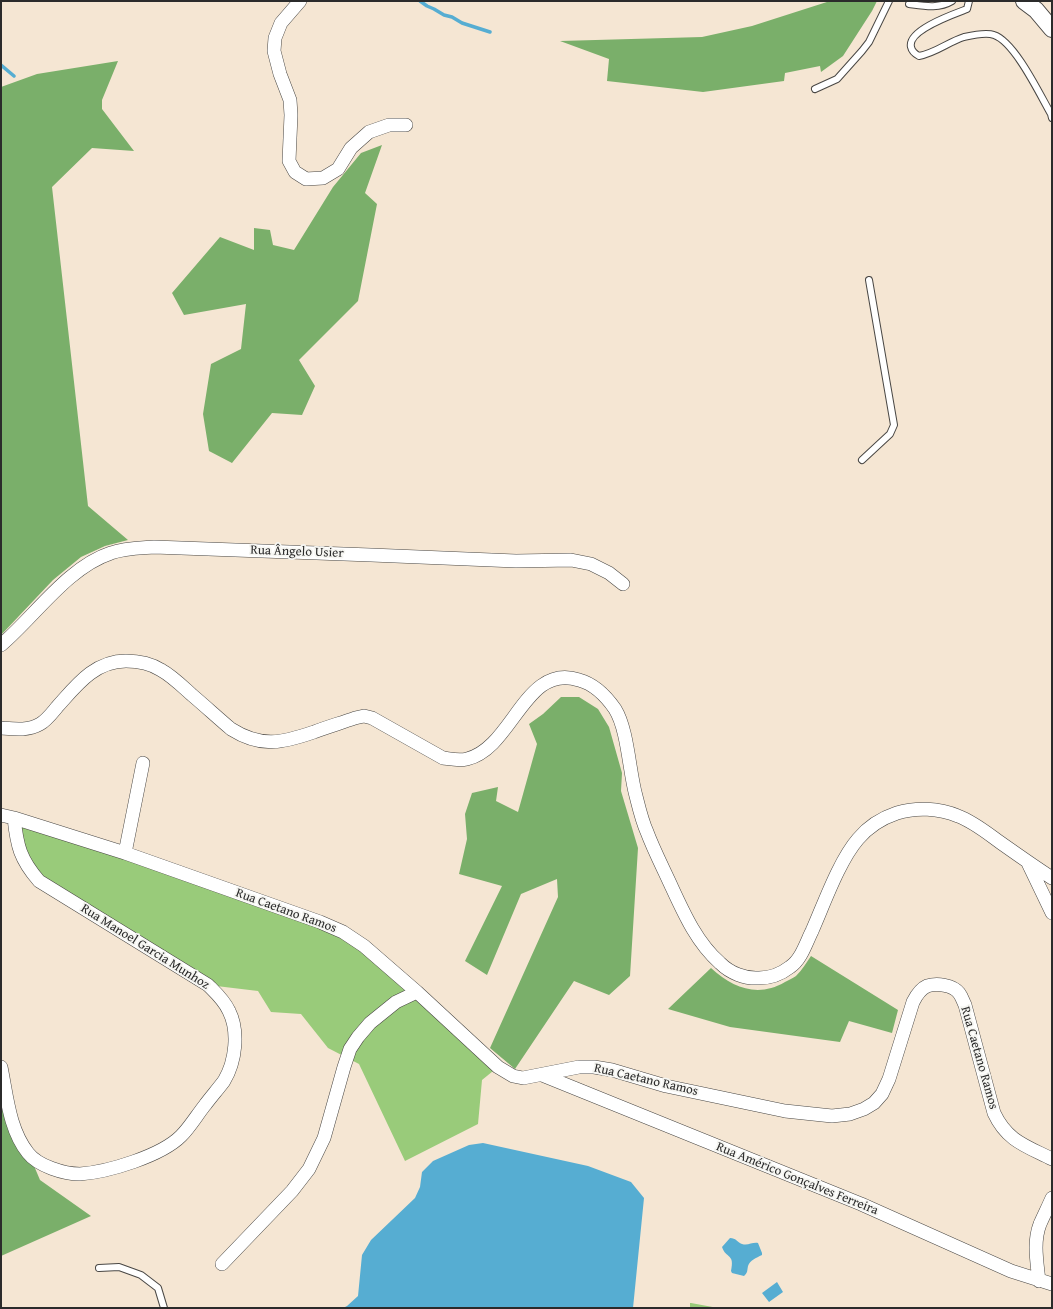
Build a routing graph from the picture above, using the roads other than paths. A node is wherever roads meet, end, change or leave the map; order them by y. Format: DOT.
graph roads {
  1 [pos="300,1"];
  2 [pos="889,1"];
  3 [pos="952,1"];
  4 [pos="969,1"];
  5 [pos="1024,1"];
  6 [pos="909,4"];
  7 [pos="1052,29"];
  8 [pos="814,89"];
  9 [pos="1052,118"];
  10 [pos="406,125"];
  11 [pos="869,280"];
  12 [pos="862,460"];
  13 [pos="623,584"];
  14 [pos="1,645"];
  15 [pos="1,728"];
  16 [pos="143,763"];
  17 [pos="1,815"];
  18 [pos="14,818"];
  19 [pos="125,853"];
  20 [pos="1028,863"];
  21 [pos="1052,878"];
  22 [pos="1052,914"];
  23 [pos="417,992"];
  24 [pos="1,1067"];
  25 [pos="542,1075"];
  26 [pos="1052,1159"];
  27 [pos="1052,1198"];
  28 [pos="222,1264"];
  29 [pos="100,1268"];
  30 [pos="1039,1281"];
  31 [pos="1052,1284"];
  32 [pos="164,1308"];
  1 -- 10 [label="street"];
  2 -- 8 [label="lane"];
  3 -- 6 [label="lane"];
  4 -- 9 [label="lane"];
  5 -- 7 [label="street"];
  11 -- 12 [label="lane"];
  13 -- 14 [label="street, Rua Ângelo Usier"];
  15 -- 20 [label="street"];
  16 -- 19 [label="street"];
  17 -- 18 [label="street, Rua Caetano Ramos"];
  18 -- 19 [label="street, Rua Caetano Ramos"];
  18 -- 24 [label="street, Rua Manoel Garcia Munhoz"];
  19 -- 23 [label="street, Rua Caetano Ramos"];
  20 -- 21 [label="street"];
  20 -- 22 [label="street"];
  23 -- 25 [label="street, Rua Caetano Ramos"];
  23 -- 28 [label="street"];
  25 -- 26 [label="street, Rua Caetano Ramos"];
  25 -- 30 [label="street, Rua Américo Gonçalves Ferreira"];
  27 -- 30 [label="street"];
  29 -- 32 [label="lane"];
  30 -- 31 [label="street, Rua Américo Gonçalves Ferreira"];
}
